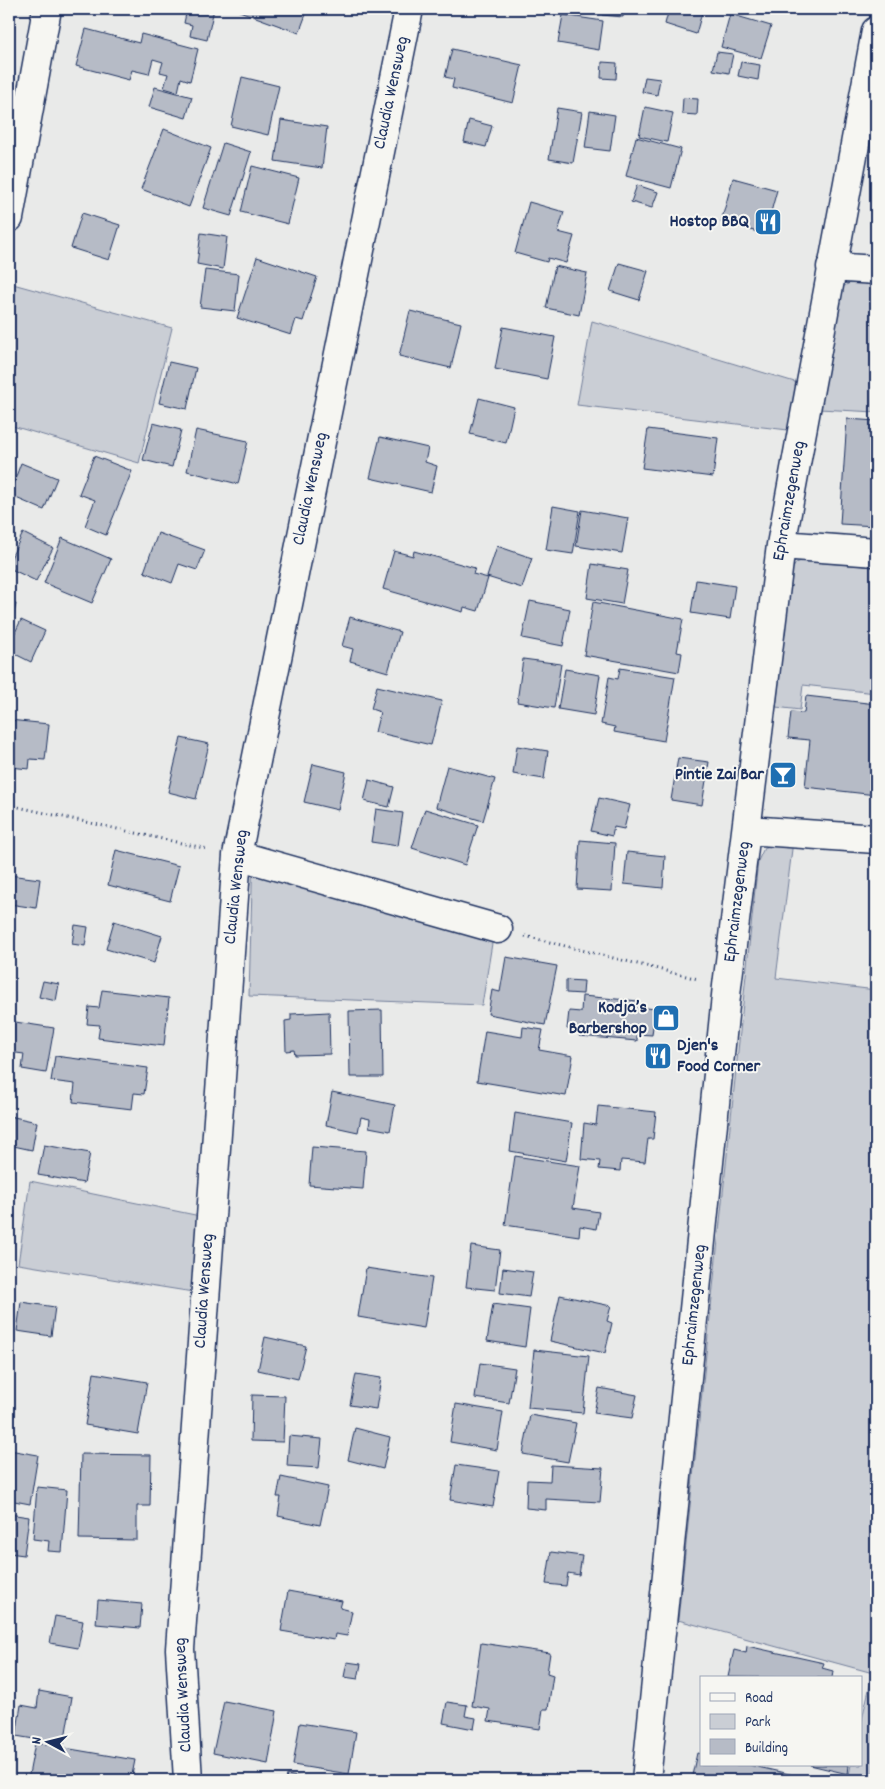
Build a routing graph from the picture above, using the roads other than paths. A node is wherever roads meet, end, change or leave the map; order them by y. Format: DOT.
graph roads {
  1 [pos="47,9"];
  2 [pos="409,9"];
  3 [pos="876,31"];
  4 [pos="9,218"];
  5 [pos="832,267"];
  6 [pos="876,270"];
  7 [pos="781,545"];
  8 [pos="876,552"];
  9 [pos="747,830"];
  10 [pos="876,839"];
  11 [pos="237,855"];
  12 [pos="498,929"];
  13 [pos="188,1780"];
  14 [pos="646,1780"];
  1 -- 4 [label="street"];
  2 -- 11 [label="street, Claudia Wensweg"];
  3 -- 5 [label="street, Ephraimzegenweg"];
  5 -- 6 [label="street"];
  5 -- 7 [label="street, Ephraimzegenweg"];
  7 -- 8 [label="street"];
  7 -- 9 [label="street, Ephraimzegenweg"];
  9 -- 10 [label="street"];
  9 -- 14 [label="street, Ephraimzegenweg"];
  11 -- 12 [label="street"];
  11 -- 13 [label="street, Claudia Wensweg"];
}
